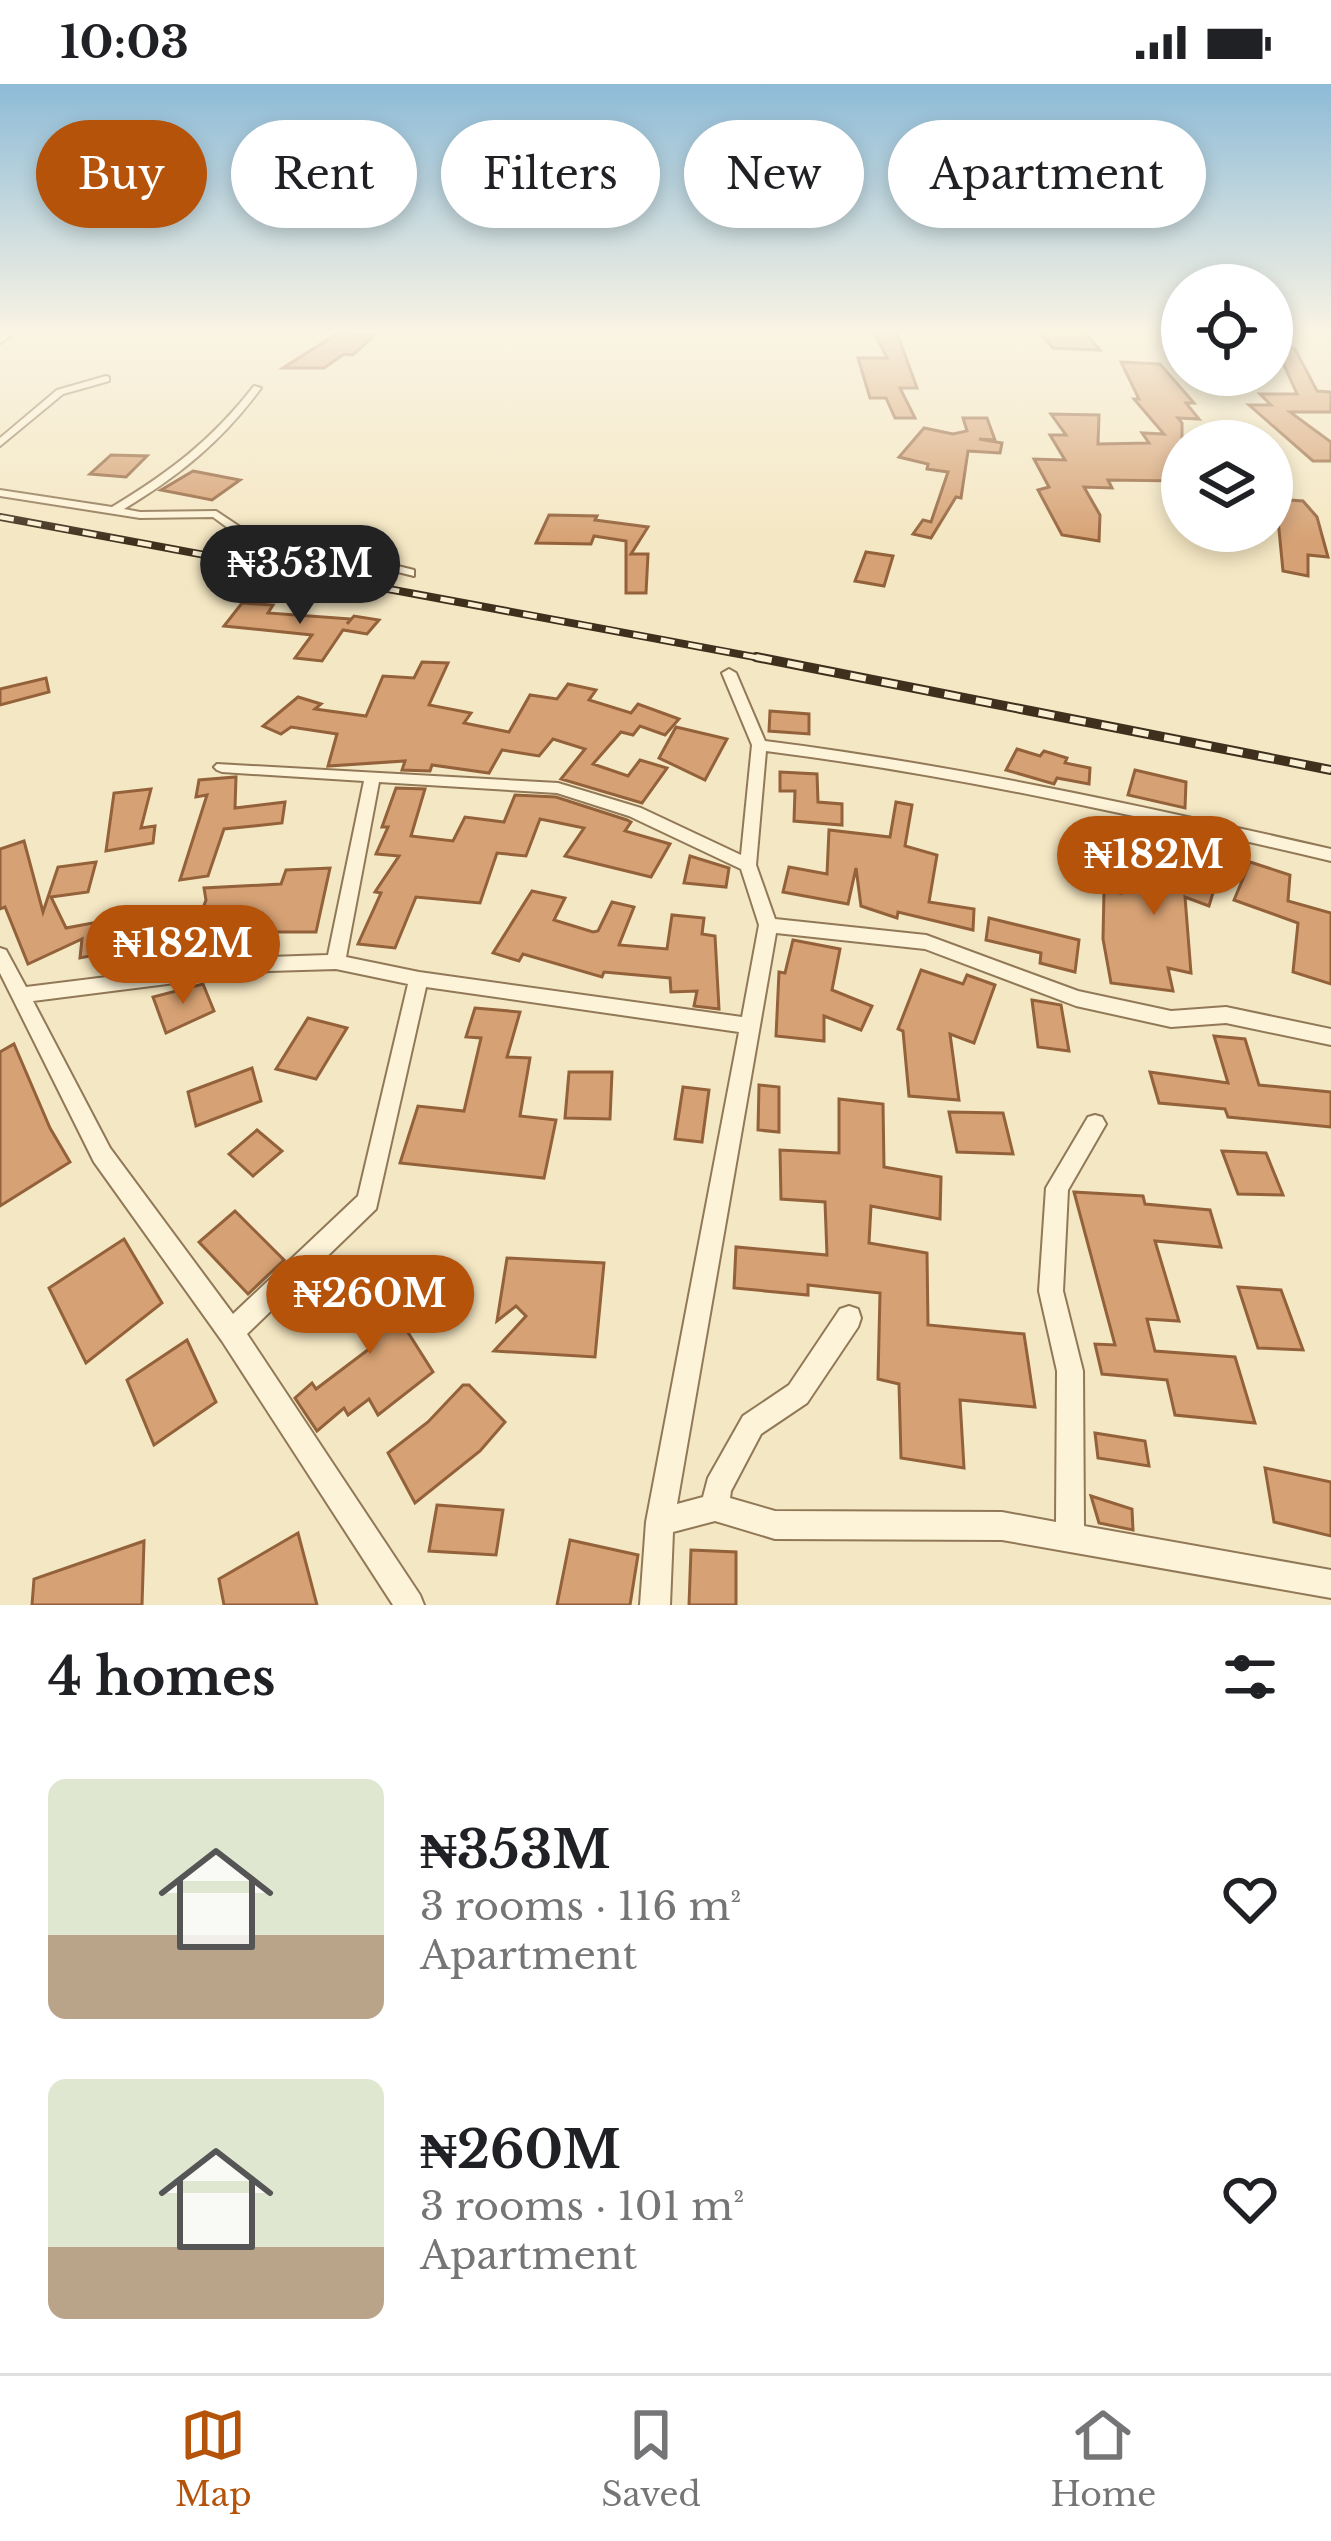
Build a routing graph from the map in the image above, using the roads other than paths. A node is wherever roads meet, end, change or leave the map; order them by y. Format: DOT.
graph roads {
  1 [pos="49,401"];
  2 [pos="248,401"];
  3 [pos="0,442"];
  4 [pos="0,493"];
  5 [pos="113,511"];
  6 [pos="410,573"];
  7 [pos="728,674"];
  8 [pos="759,745"];
  9 [pos="223,767"];
  10 [pos="372,777"];
  11 [pos="1331,855"];
  12 [pos="748,865"];
  13 [pos="768,925"];
  14 [pos="0,955"];
  15 [pos="336,962"];
  16 [pos="419,979"];
  17 [pos="23,995"];
  18 [pos="749,1026"];
  19 [pos="1331,1037"];
  20 [pos="1094,1124"];
  21 [pos="850,1318"];
  22 [pos="231,1332"];
  23 [pos="715,1507"];
  24 [pos="661,1522"];
  25 [pos="1070,1537"];
  26 [pos="1331,1584"];
  27 [pos="410,1605"];
  28 [pos="655,1605"];
  1 -- 3 [label="street"];
  2 -- 5 [label="street"];
  4 -- 5 [label="street"];
  5 -- 6 [label="street"];
  7 -- 8 [label="street"];
  8 -- 11 [label="street"];
  8 -- 12 [label="street"];
  9 -- 10 [label="street"];
  10 -- 12 [label="street"];
  10 -- 15 [label="street"];
  12 -- 13 [label="street"];
  13 -- 18 [label="street"];
  13 -- 19 [label="street"];
  14 -- 17 [label="street"];
  15 -- 16 [label="street"];
  15 -- 17 [label="street"];
  16 -- 18 [label="street"];
  16 -- 22 [label="street"];
  17 -- 22 [label="street"];
  18 -- 24 [label="street"];
  20 -- 25 [label="street"];
  21 -- 23 [label="street"];
  22 -- 27 [label="street"];
  23 -- 24 [label="street"];
  23 -- 25 [label="street"];
  24 -- 28 [label="street"];
  25 -- 26 [label="street"];
}
